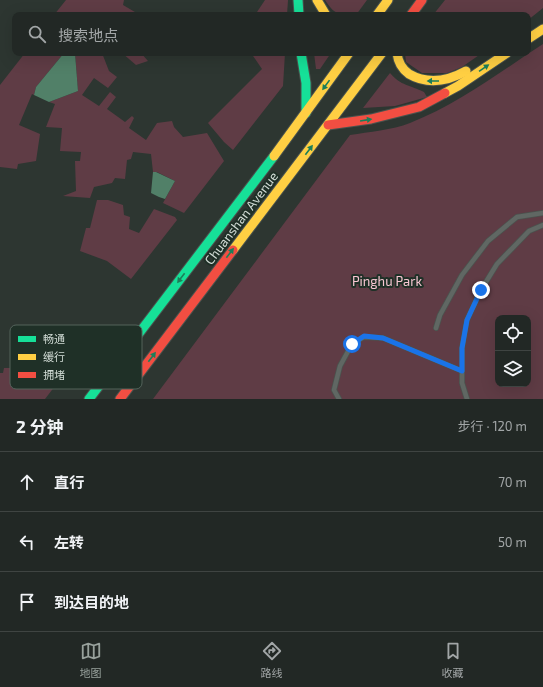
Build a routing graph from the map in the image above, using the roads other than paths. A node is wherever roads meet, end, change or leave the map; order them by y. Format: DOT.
graph roads {
  1 [pos="298,0"];
  2 [pos="316,0"];
  3 [pos="388,0"];
  4 [pos="422,0"];
  5 [pos="299,12"];
  6 [pos="324,12"];
  7 [pos="378,12"];
  8 [pos="413,12"];
  9 [pos="543,19"];
  10 [pos="531,27"];
  11 [pos="543,29"];
  12 [pos="531,37"];
  13 [pos="302,56"];
  14 [pos="347,56"];
  15 [pos="380,56"];
  16 [pos="398,56"];
  17 [pos="488,56"];
  18 [pos="503,56"];
  19 [pos="306,113"];
  20 [pos="328,125"];
  21 [pos="543,213"];
  22 [pos="543,225"];
  23 [pos="436,328"];
  24 [pos="142,329"];
  25 [pos="142,370"];
  26 [pos="462,371"];
  27 [pos="97,389"];
  28 [pos="128,389"];
  29 [pos="89,399"];
  30 [pos="120,399"];
  31 [pos="339,399"];
  32 [pos="467,399"];
  1 -- 5 [label="highway"];
  2 -- 6 [label="highway"];
  3 -- 7 [label="highway"];
  4 -- 8 [label="highway"];
  9 -- 10 [label="highway"];
  11 -- 12 [label="highway"];
  13 -- 19 [label="highway"];
  14 -- 19 [label="highway, Chuanshan Avenue, one-way"];
  15 -- 20 [label="highway, Chuanshan Avenue"];
  17 -- 16 [label="highway, one-way"];
  20 -- 18 [label="highway, one-way"];
  19 -- 24 [label="highway, Chuanshan Avenue, one-way"];
  25 -- 20 [label="highway, Chuanshan Avenue, one-way"];
  21 -- 23 [label="lane"];
  22 -- 26 [label="lane"];
  26 -- 31 [label="lane"];
  26 -- 32 [label="lane"];
  27 -- 29 [label="highway, Chuanshan Avenue, one-way"];
  30 -- 28 [label="highway, Chuanshan Avenue, one-way"];
}
